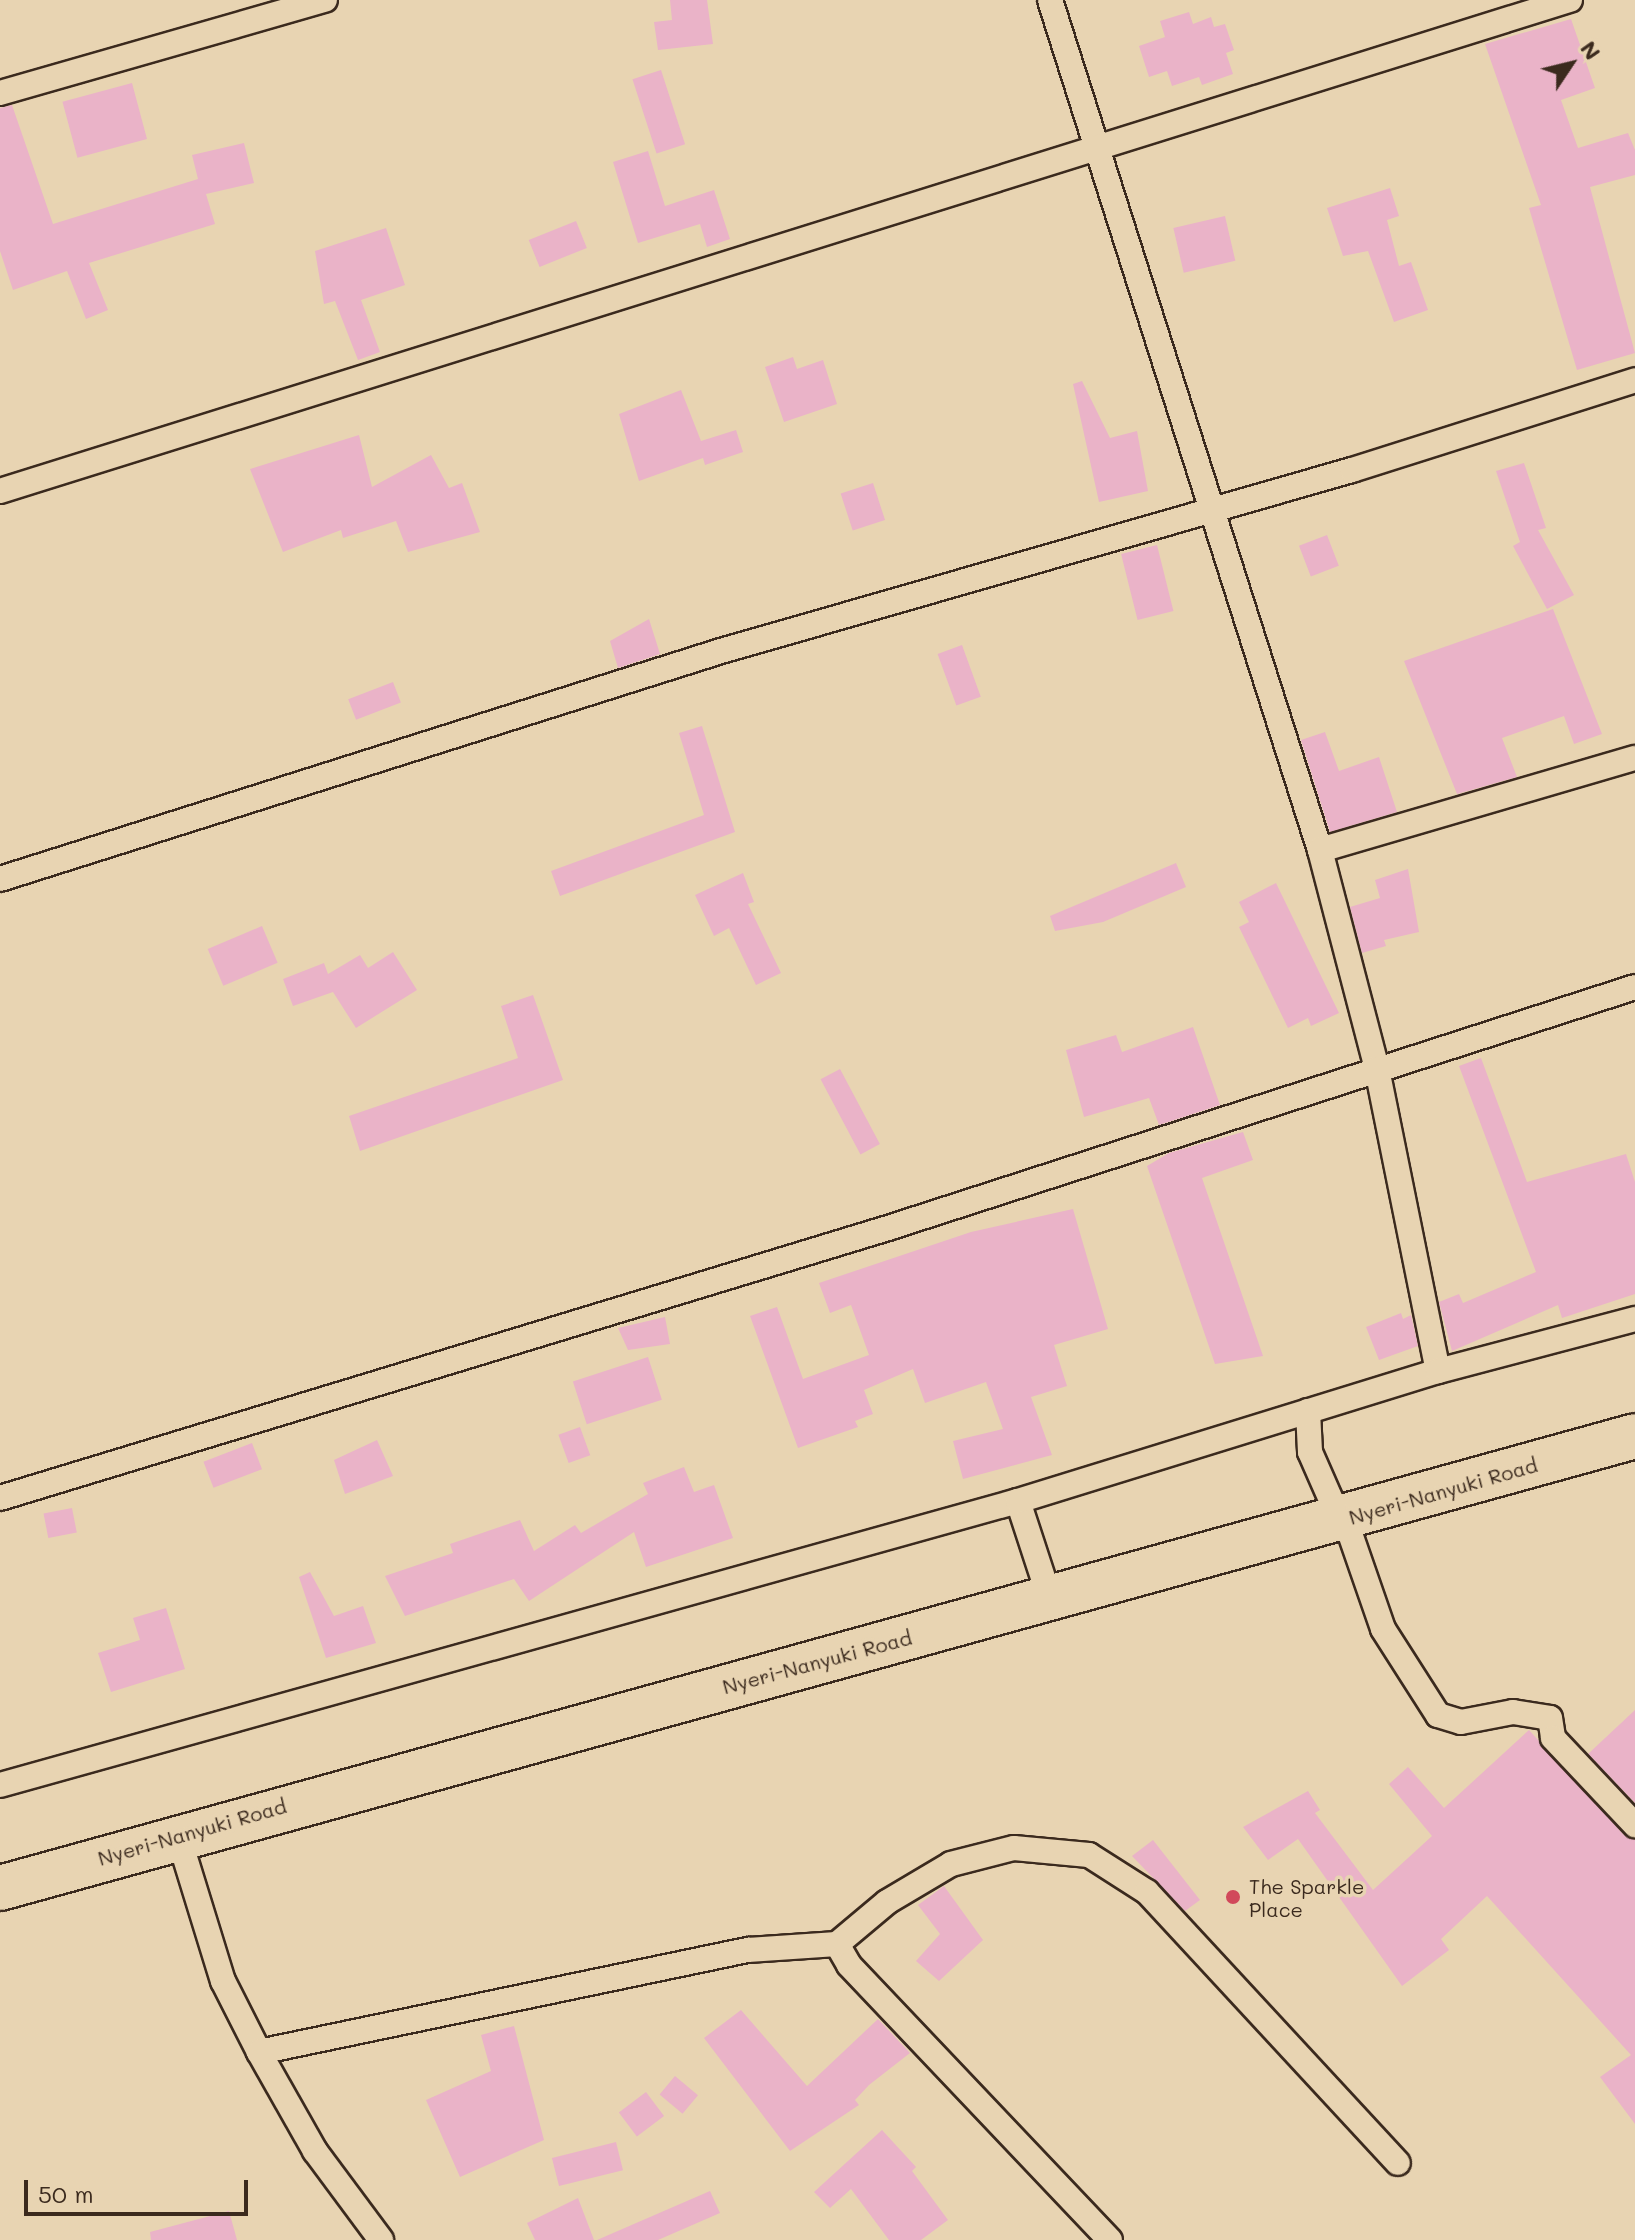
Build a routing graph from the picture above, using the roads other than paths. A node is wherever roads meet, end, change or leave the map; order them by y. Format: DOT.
graph roads {
  1 [pos="325,0"];
  2 [pos="1050,0"];
  3 [pos="1570,0"];
  4 [pos="0,93"];
  5 [pos="1097,149"];
  6 [pos="1635,380"];
  7 [pos="0,491"];
  8 [pos="1211,510"];
  9 [pos="1635,758"];
  10 [pos="1320,850"];
  11 [pos="0,879"];
  12 [pos="1635,987"];
  13 [pos="1377,1069"];
  14 [pos="1635,1319"];
  15 [pos="1438,1371"];
  16 [pos="1308,1411"];
  17 [pos="1635,1436"];
  18 [pos="0,1498"];
  19 [pos="1018,1501"];
  20 [pos="1345,1525"];
  21 [pos="1050,1599"];
  22 [pos="0,1785"];
  23 [pos="1635,1825"];
  24 [pos="178,1835"];
  25 [pos="3,1877"];
  26 [pos="837,1944"];
  27 [pos="259,2052"];
  28 [pos="1398,2163"];
  29 [pos="381,2240"];
  30 [pos="1110,2240"];
  1 -- 4 [label="street"];
  2 -- 5 [label="street"];
  3 -- 5 [label="street"];
  5 -- 7 [label="street"];
  5 -- 8 [label="street"];
  6 -- 8 [label="street"];
  8 -- 10 [label="street"];
  8 -- 11 [label="street"];
  9 -- 10 [label="street"];
  10 -- 13 [label="street"];
  12 -- 13 [label="street"];
  13 -- 15 [label="street"];
  13 -- 18 [label="street"];
  14 -- 15 [label="street"];
  15 -- 16 [label="street"];
  16 -- 19 [label="street"];
  16 -- 20 [label="street"];
  17 -- 20 [label="highway, Nyeri-Nanyuki Road"];
  19 -- 21 [label="street"];
  19 -- 22 [label="street"];
  20 -- 21 [label="highway, Nyeri-Nanyuki Road"];
  20 -- 23 [label="street"];
  21 -- 24 [label="highway, Nyeri-Nanyuki Road"];
  24 -- 25 [label="highway, Nyeri-Nanyuki Road"];
  24 -- 27 [label="street"];
  26 -- 27 [label="street"];
  26 -- 28 [label="street"];
  26 -- 30 [label="street"];
  27 -- 29 [label="street"];
}
